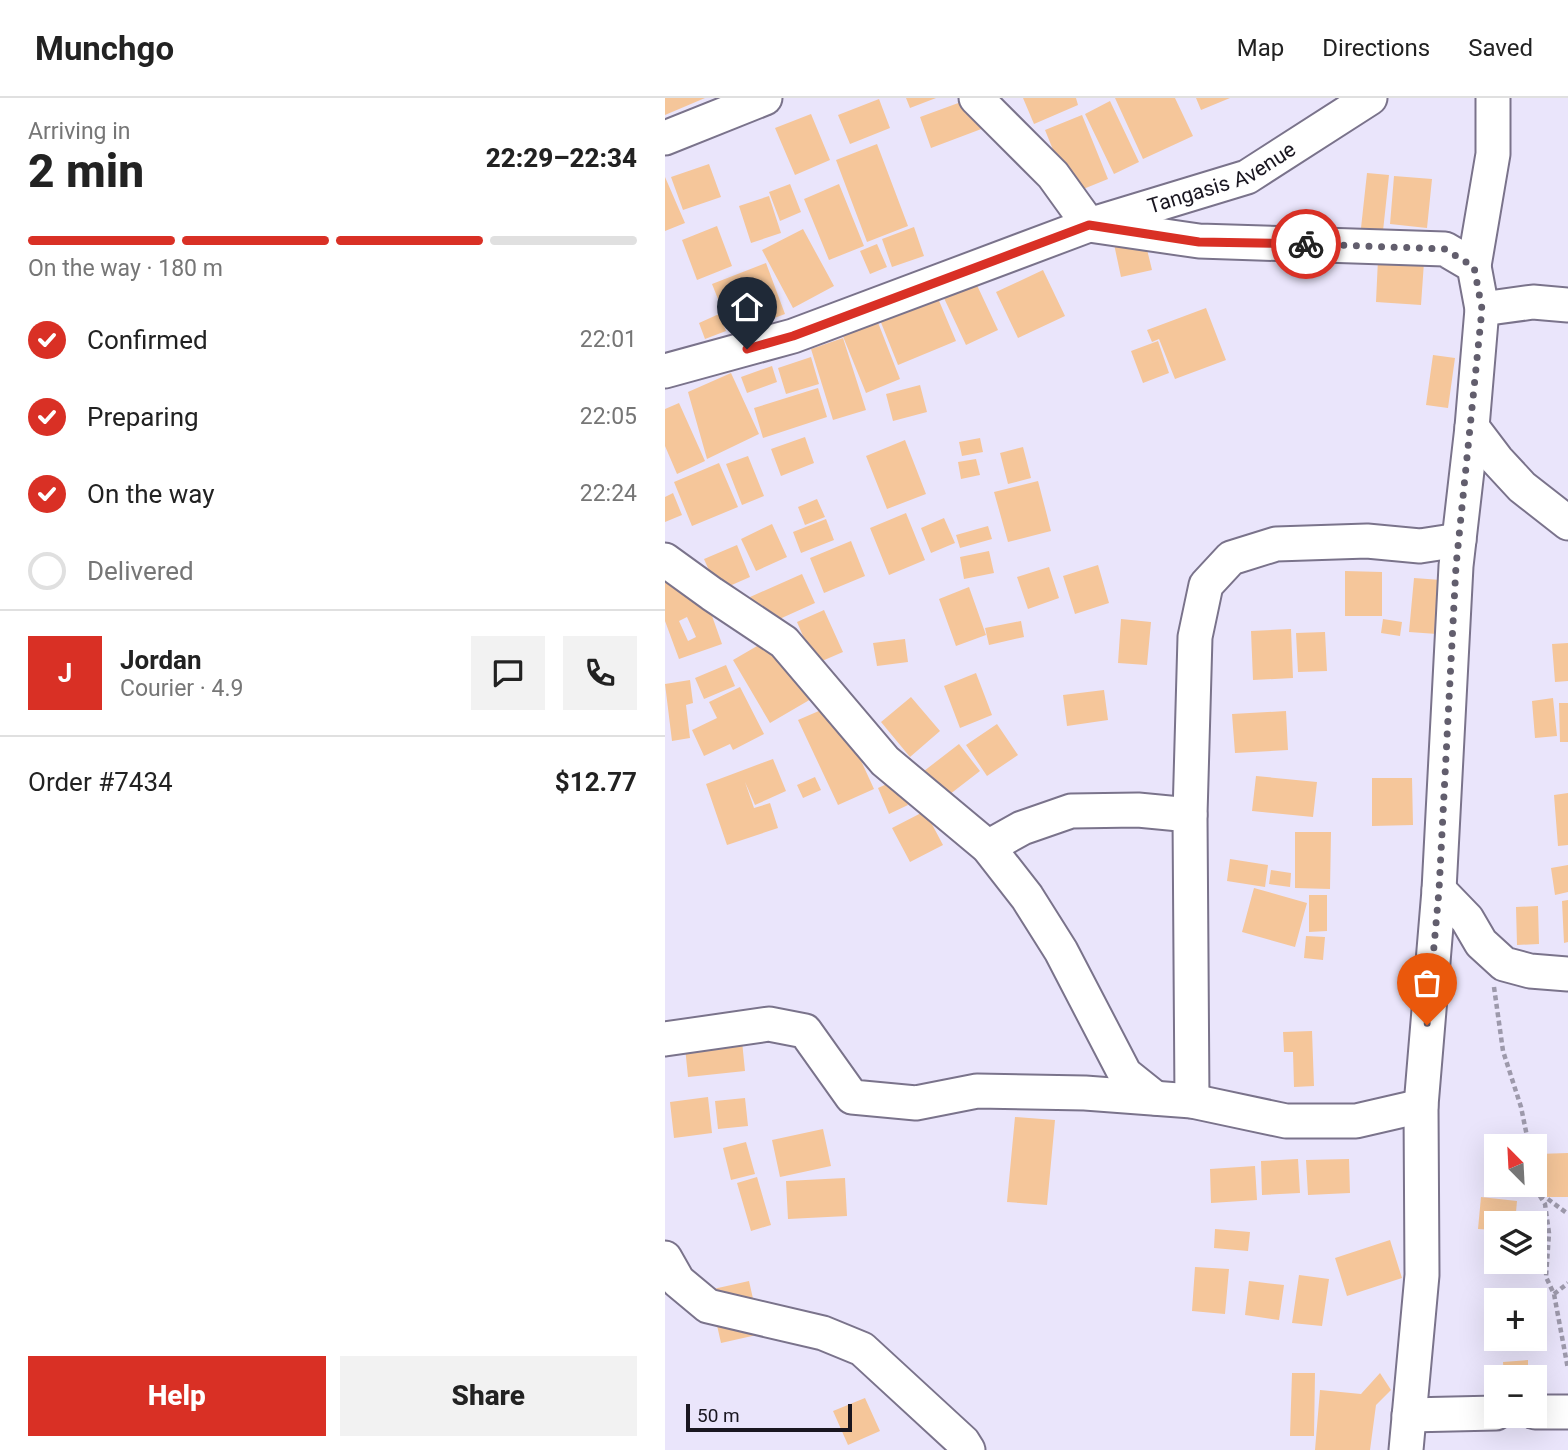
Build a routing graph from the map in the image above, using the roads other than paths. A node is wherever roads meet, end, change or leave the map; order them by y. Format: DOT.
graph roads {
  1 [pos="765,98"];
  2 [pos="976,98"];
  3 [pos="1370,98"];
  4 [pos="1493,98"];
  5 [pos="665,138"];
  6 [pos="1089,225"];
  7 [pos="1474,267"];
  8 [pos="1568,305"];
  9 [pos="1482,309"];
  10 [pos="665,371"];
  11 [pos="1472,427"];
  12 [pos="1568,523"];
  13 [pos="1459,540"];
  14 [pos="665,560"];
  15 [pos="1190,815"];
  16 [pos="988,847"];
  17 [pos="1439,890"];
  18 [pos="1568,974"];
  19 [pos="665,1039"];
  20 [pos="1155,1098"];
  21 [pos="1192,1101"];
  22 [pos="1421,1106"];
  23 [pos="665,1258"];
  24 [pos="1547,1412"];
  25 [pos="1568,1412"];
  26 [pos="1484,1413"];
  27 [pos="1409,1415"];
  28 [pos="968,1450"];
  29 [pos="1406,1450"];
  1 -- 5 [label="street"];
  2 -- 6 [label="street"];
  3 -- 6 [label="street, Tangasis Avenue"];
  4 -- 7 [label="street"];
  6 -- 7 [label="street"];
  6 -- 10 [label="street, Tangasis Avenue"];
  7 -- 9 [label="street"];
  8 -- 9 [label="street"];
  9 -- 11 [label="street"];
  11 -- 12 [label="street"];
  11 -- 13 [label="street"];
  13 -- 15 [label="street"];
  13 -- 17 [label="street"];
  14 -- 16 [label="street"];
  15 -- 16 [label="street"];
  15 -- 21 [label="street"];
  16 -- 20 [label="street"];
  17 -- 18 [label="street"];
  17 -- 22 [label="street"];
  19 -- 20 [label="street"];
  20 -- 21 [label="street"];
  21 -- 22 [label="street"];
  22 -- 27 [label="street"];
  23 -- 28 [label="street"];
  24 -- 25 [label="street"];
  26 -- 27 [label="street"];
  27 -- 29 [label="street"];
}
